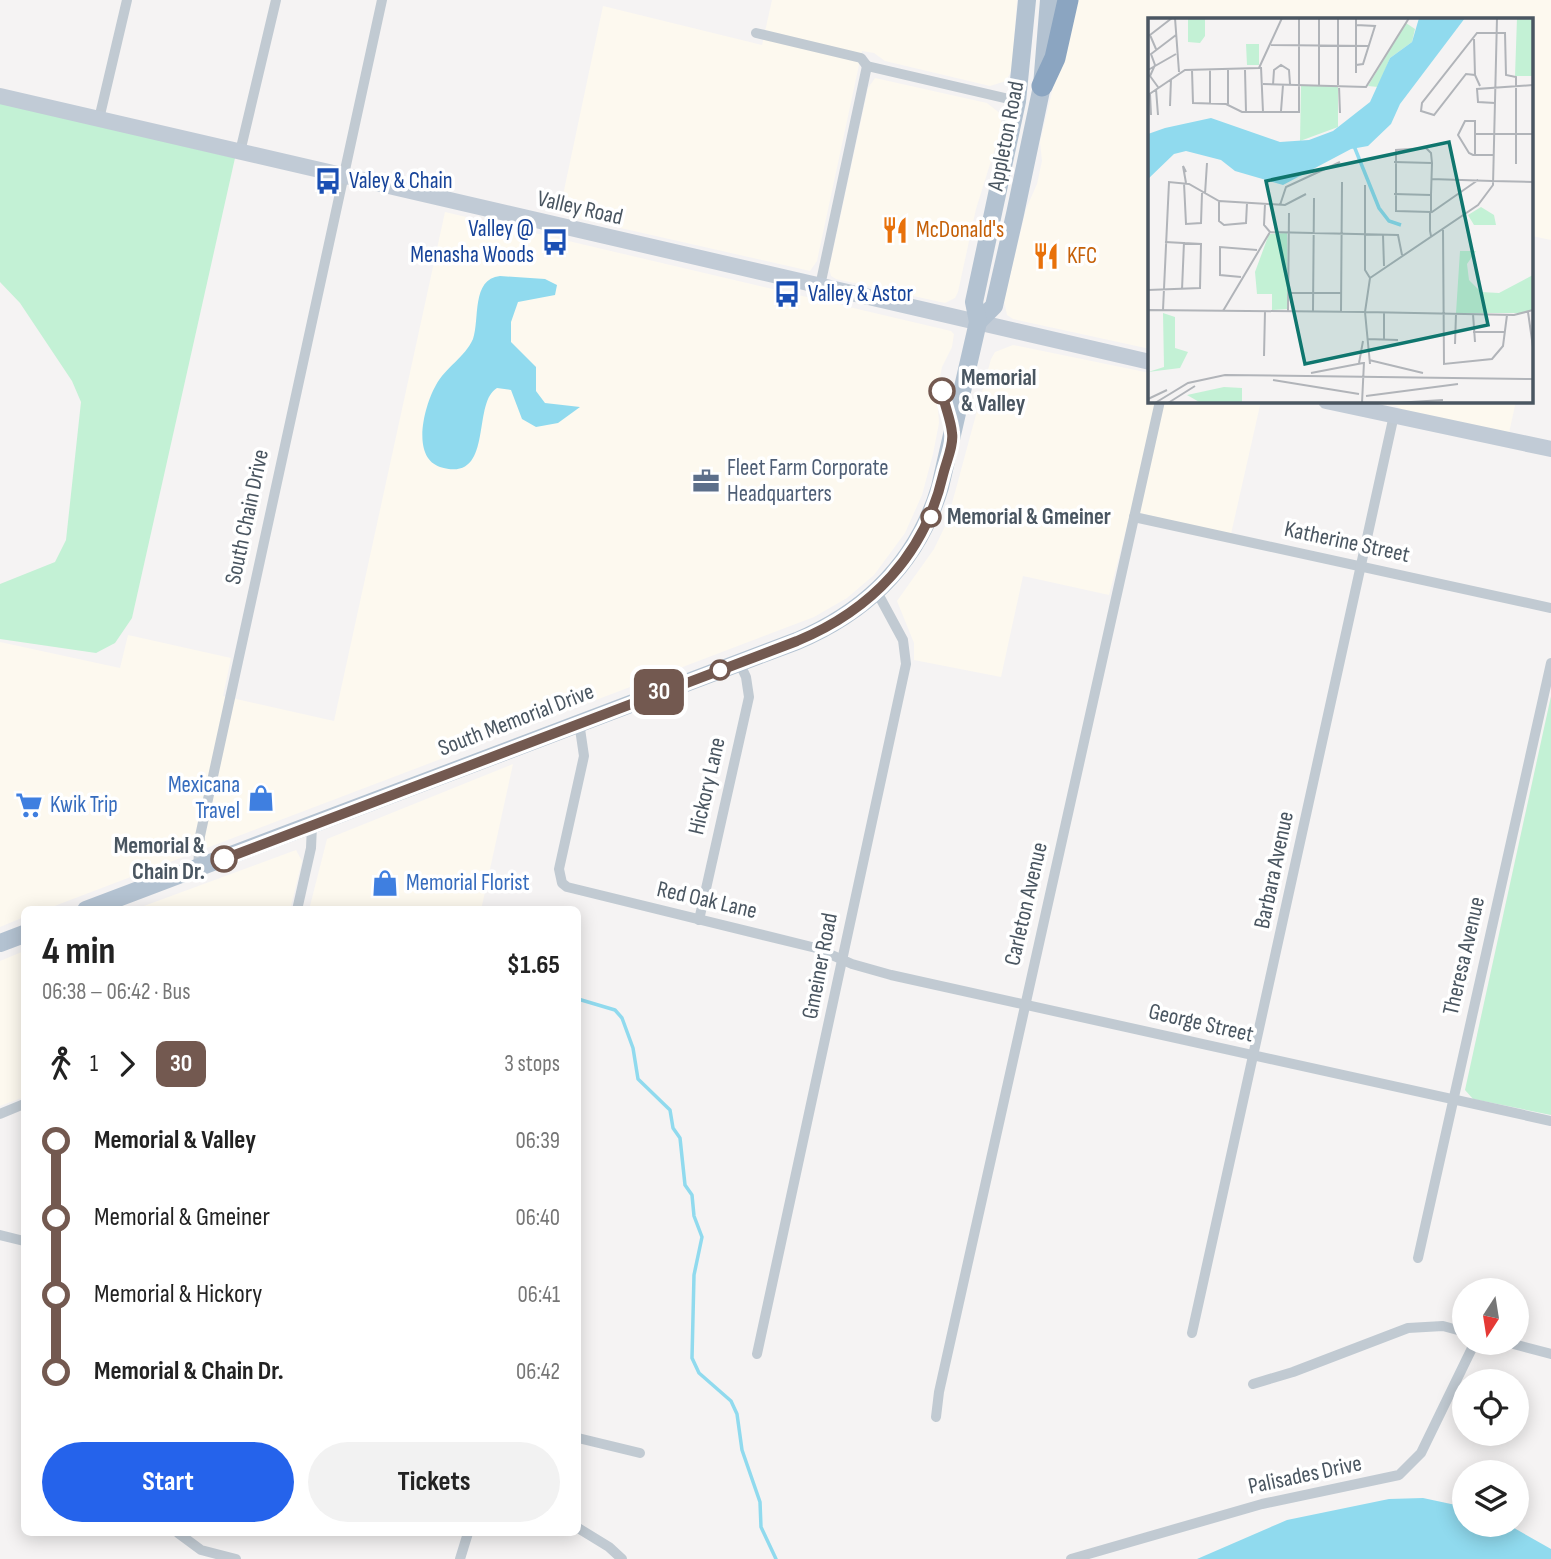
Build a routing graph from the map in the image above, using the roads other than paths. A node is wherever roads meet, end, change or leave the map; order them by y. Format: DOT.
graph roads {
  1 [pos="127,0"];
  2 [pos="276,0"];
  3 [pos="382,0"];
  4 [pos="1027,0"];
  5 [pos="1049,0"];
  6 [pos="1068,0"];
  7 [pos="756,33"];
  8 [pos="867,66"];
  9 [pos="1042,86"];
  10 [pos="0,96"];
  11 [pos="1017,101"];
  12 [pos="99,119"];
  13 [pos="240,152"];
  14 [pos="344,176"];
  15 [pos="820,286"];
  16 [pos="978,322"];
  17 [pos="1148,362"];
  18 [pos="1160,402"];
  19 [pos="1331,402"];
  20 [pos="1394,415"];
  21 [pos="1551,449"];
  22 [pos="1134,517"];
  23 [pos="1361,566"];
  24 [pos="877,592"];
  25 [pos="1551,608"];
  26 [pos="740,662"];
  27 [pos="1551,663"];
  28 [pos="579,722"];
  29 [pos="312,825"];
  30 [pos="198,868"];
  31 [pos="97,906"];
  32 [pos="298,906"];
  33 [pos="699,919"];
  34 [pos="21,935"];
  35 [pos="0,943"];
  36 [pos="844,958"];
  37 [pos="1025,1005"];
  38 [pos="1255,1057"];
  39 [pos="1453,1100"];
  40 [pos="21,1105"];
  41 [pos="0,1114"];
  42 [pos="1551,1121"];
  43 [pos="0,1235"];
  44 [pos="21,1240"];
  45 [pos="1418,1258"];
  46 [pos="1452,1328"];
  47 [pos="1192,1333"];
  48 [pos="1530,1348"];
  49 [pos="757,1354"];
  50 [pos="1551,1354"];
  51 [pos="1469,1355"];
  52 [pos="1253,1384"];
  53 [pos="936,1417"];
  54 [pos="581,1439"];
  55 [pos="640,1453"];
  56 [pos="581,1530"];
  57 [pos="182,1536"];
  58 [pos="467,1536"];
  59 [pos="236,1559"];
  60 [pos="460,1559"];
  61 [pos="622,1559"];
  62 [pos="1071,1559"];
  1 -- 12 [label="street"];
  2 -- 13 [label="street"];
  3 -- 14 [label="street, South Chain Drive"];
  4 -- 11 [label="main road, Appleton Road"];
  5 -- 9 [label="main road, Appleton Road"];
  6 -- 9 [label="highway"];
  7 -- 8 [label="street"];
  8 -- 11 [label="street"];
  8 -- 15 [label="street"];
  9 -- 16 [label="main road, Appleton Road"];
  10 -- 12 [label="street, Valley Road"];
  11 -- 16 [label="main road, Appleton Road"];
  12 -- 13 [label="street, Valley Road"];
  13 -- 14 [label="street, Valley Road"];
  14 -- 15 [label="street, Valley Road"];
  14 -- 30 [label="street, South Chain Drive"];
  15 -- 16 [label="street, Valley Road"];
  16 -- 17 [label="street, Valley Road"];
  16 -- 24 [label="main road, South Memorial Drive"];
  18 -- 22 [label="street, Carleton Avenue"];
  19 -- 20 [label="street"];
  20 -- 21 [label="street"];
  20 -- 23 [label="street, Barbara Avenue"];
  22 -- 23 [label="street, Katherine Street"];
  22 -- 37 [label="street, Carleton Avenue"];
  23 -- 25 [label="street, Katherine Street"];
  23 -- 38 [label="street, Barbara Avenue"];
  24 -- 26 [label="main road, South Memorial Drive"];
  24 -- 36 [label="street, Gmeiner Road"];
  26 -- 28 [label="main road, South Memorial Drive"];
  26 -- 33 [label="street, Hickory Lane"];
  27 -- 39 [label="street, Theresa Avenue"];
  28 -- 29 [label="main road, South Memorial Drive"];
  28 -- 33 [label="street, Red Oak Lane"];
  29 -- 30 [label="main road, South Memorial Drive"];
  29 -- 32 [label="street"];
  30 -- 31 [label="main road, South Memorial Drive"];
  33 -- 36 [label="street, Red Oak Lane"];
  34 -- 35 [label="main road"];
  36 -- 37 [label="street, George Street"];
  36 -- 49 [label="street, Gmeiner Road"];
  37 -- 38 [label="street, George Street"];
  37 -- 53 [label="street, Carleton Avenue"];
  38 -- 39 [label="street, George Street"];
  38 -- 47 [label="street, Barbara Avenue"];
  39 -- 42 [label="street, George Street"];
  39 -- 45 [label="street, Theresa Avenue"];
  40 -- 41 [label="street"];
  43 -- 44 [label="street"];
  46 -- 52 [label="street"];
  48 -- 50 [label="street"];
  51 -- 62 [label="street, Palisades Drive"];
  54 -- 55 [label="street"];
  56 -- 61 [label="street"];
  57 -- 59 [label="street"];
  58 -- 60 [label="street"];
}
